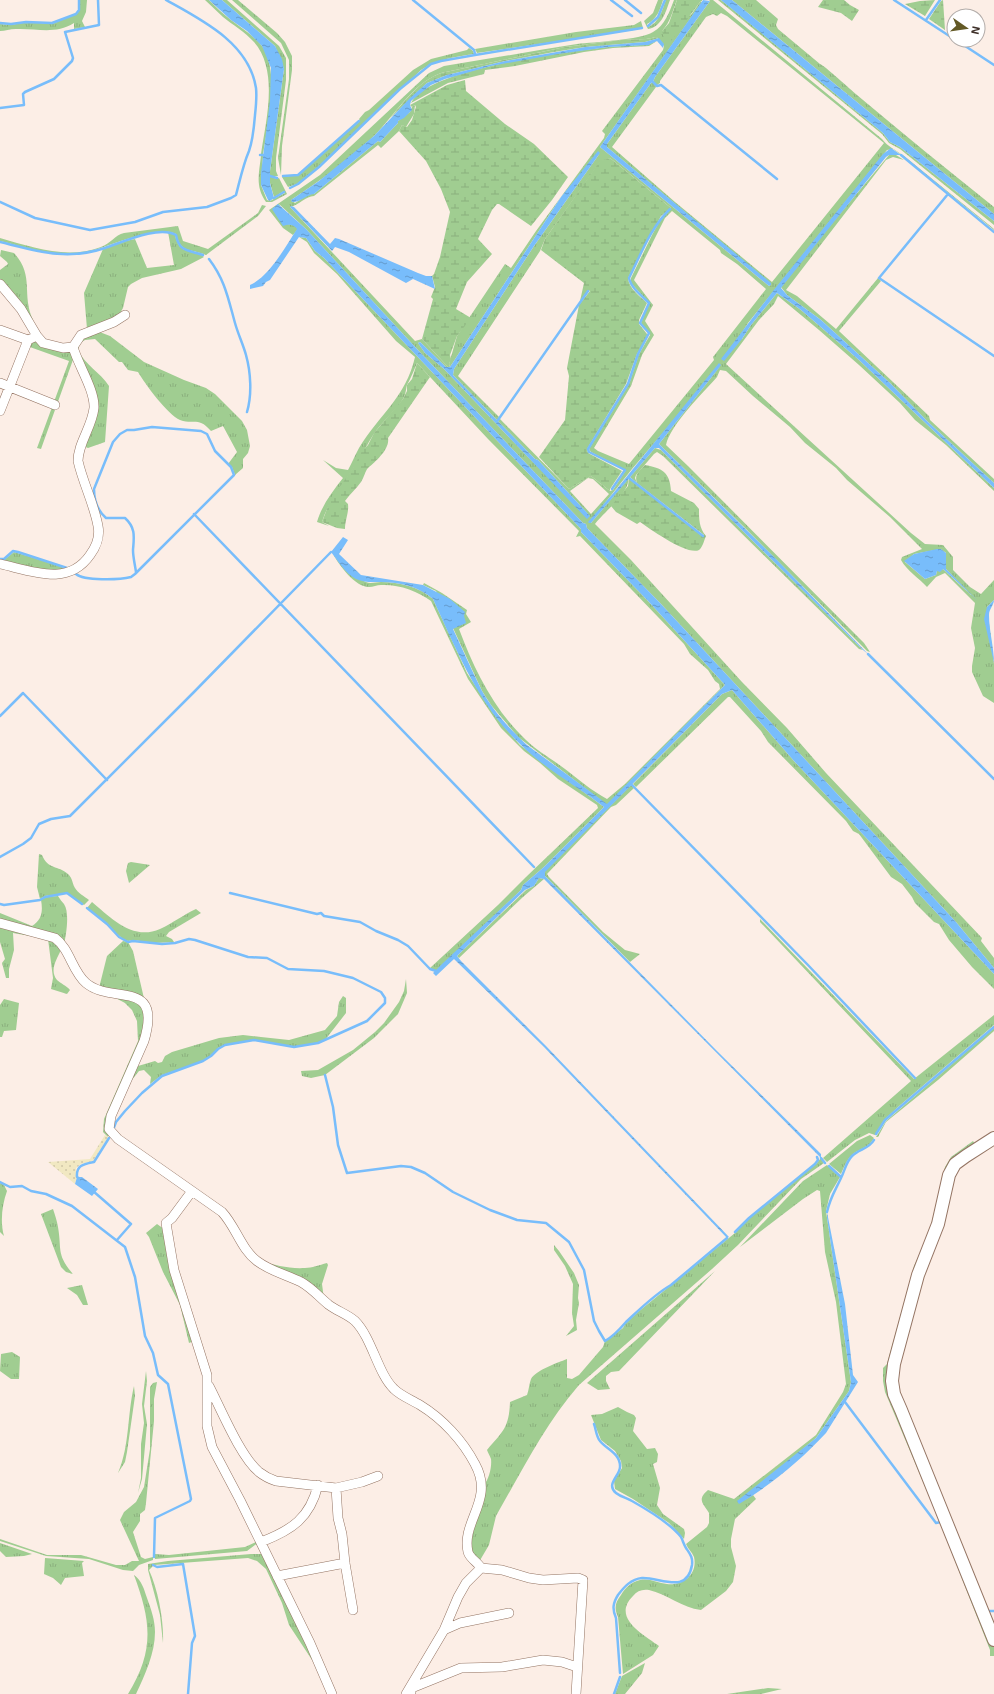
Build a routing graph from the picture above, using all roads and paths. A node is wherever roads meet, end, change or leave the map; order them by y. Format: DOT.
graph roads {
  1 [pos="0,284"];
  2 [pos="125,315"];
  3 [pos="0,330"];
  4 [pos="37,336"];
  5 [pos="28,340"];
  6 [pos="73,347"];
  7 [pos="0,384"];
  8 [pos="9,387"];
  9 [pos="55,405"];
  10 [pos="0,411"];
  11 [pos="0,564"];
  12 [pos="0,923"];
  13 [pos="994,1138"];
  14 [pos="192,1191"];
  15 [pos="208,1384"];
  16 [pos="378,1476"];
  17 [pos="318,1485"];
  18 [pos="336,1488"];
  19 [pos="261,1542"];
  20 [pos="345,1563"];
  21 [pos="481,1568"];
  22 [pos="277,1576"];
  23 [pos="353,1610"];
  24 [pos="509,1613"];
  25 [pos="444,1630"];
  26 [pos="994,1640"];
  27 [pos="577,1667"];
  28 [pos="409,1692"];
  29 [pos="332,1694"];
  30 [pos="576,1694"];
  1 -- 4 [label="street"];
  2 -- 6 [label="street"];
  3 -- 5 [label="street"];
  4 -- 5 [label="street"];
  4 -- 6 [label="street"];
  5 -- 8 [label="street"];
  6 -- 11 [label="street"];
  7 -- 8 [label="street"];
  8 -- 9 [label="street"];
  8 -- 10 [label="street"];
  12 -- 14 [label="street"];
  13 -- 26 [label="street"];
  14 -- 15 [label="street"];
  14 -- 21 [label="street"];
  15 -- 17 [label="street"];
  15 -- 19 [label="street"];
  16 -- 18 [label="street"];
  17 -- 18 [label="street"];
  17 -- 19 [label="street"];
  18 -- 20 [label="street"];
  19 -- 22 [label="street"];
  20 -- 22 [label="street"];
  20 -- 23 [label="street"];
  21 -- 25 [label="street"];
  21 -- 27 [label="street"];
  22 -- 29 [label="street"];
  24 -- 25 [label="street"];
  25 -- 28 [label="street"];
  27 -- 28 [label="street"];
  27 -- 30 [label="street"];
}
